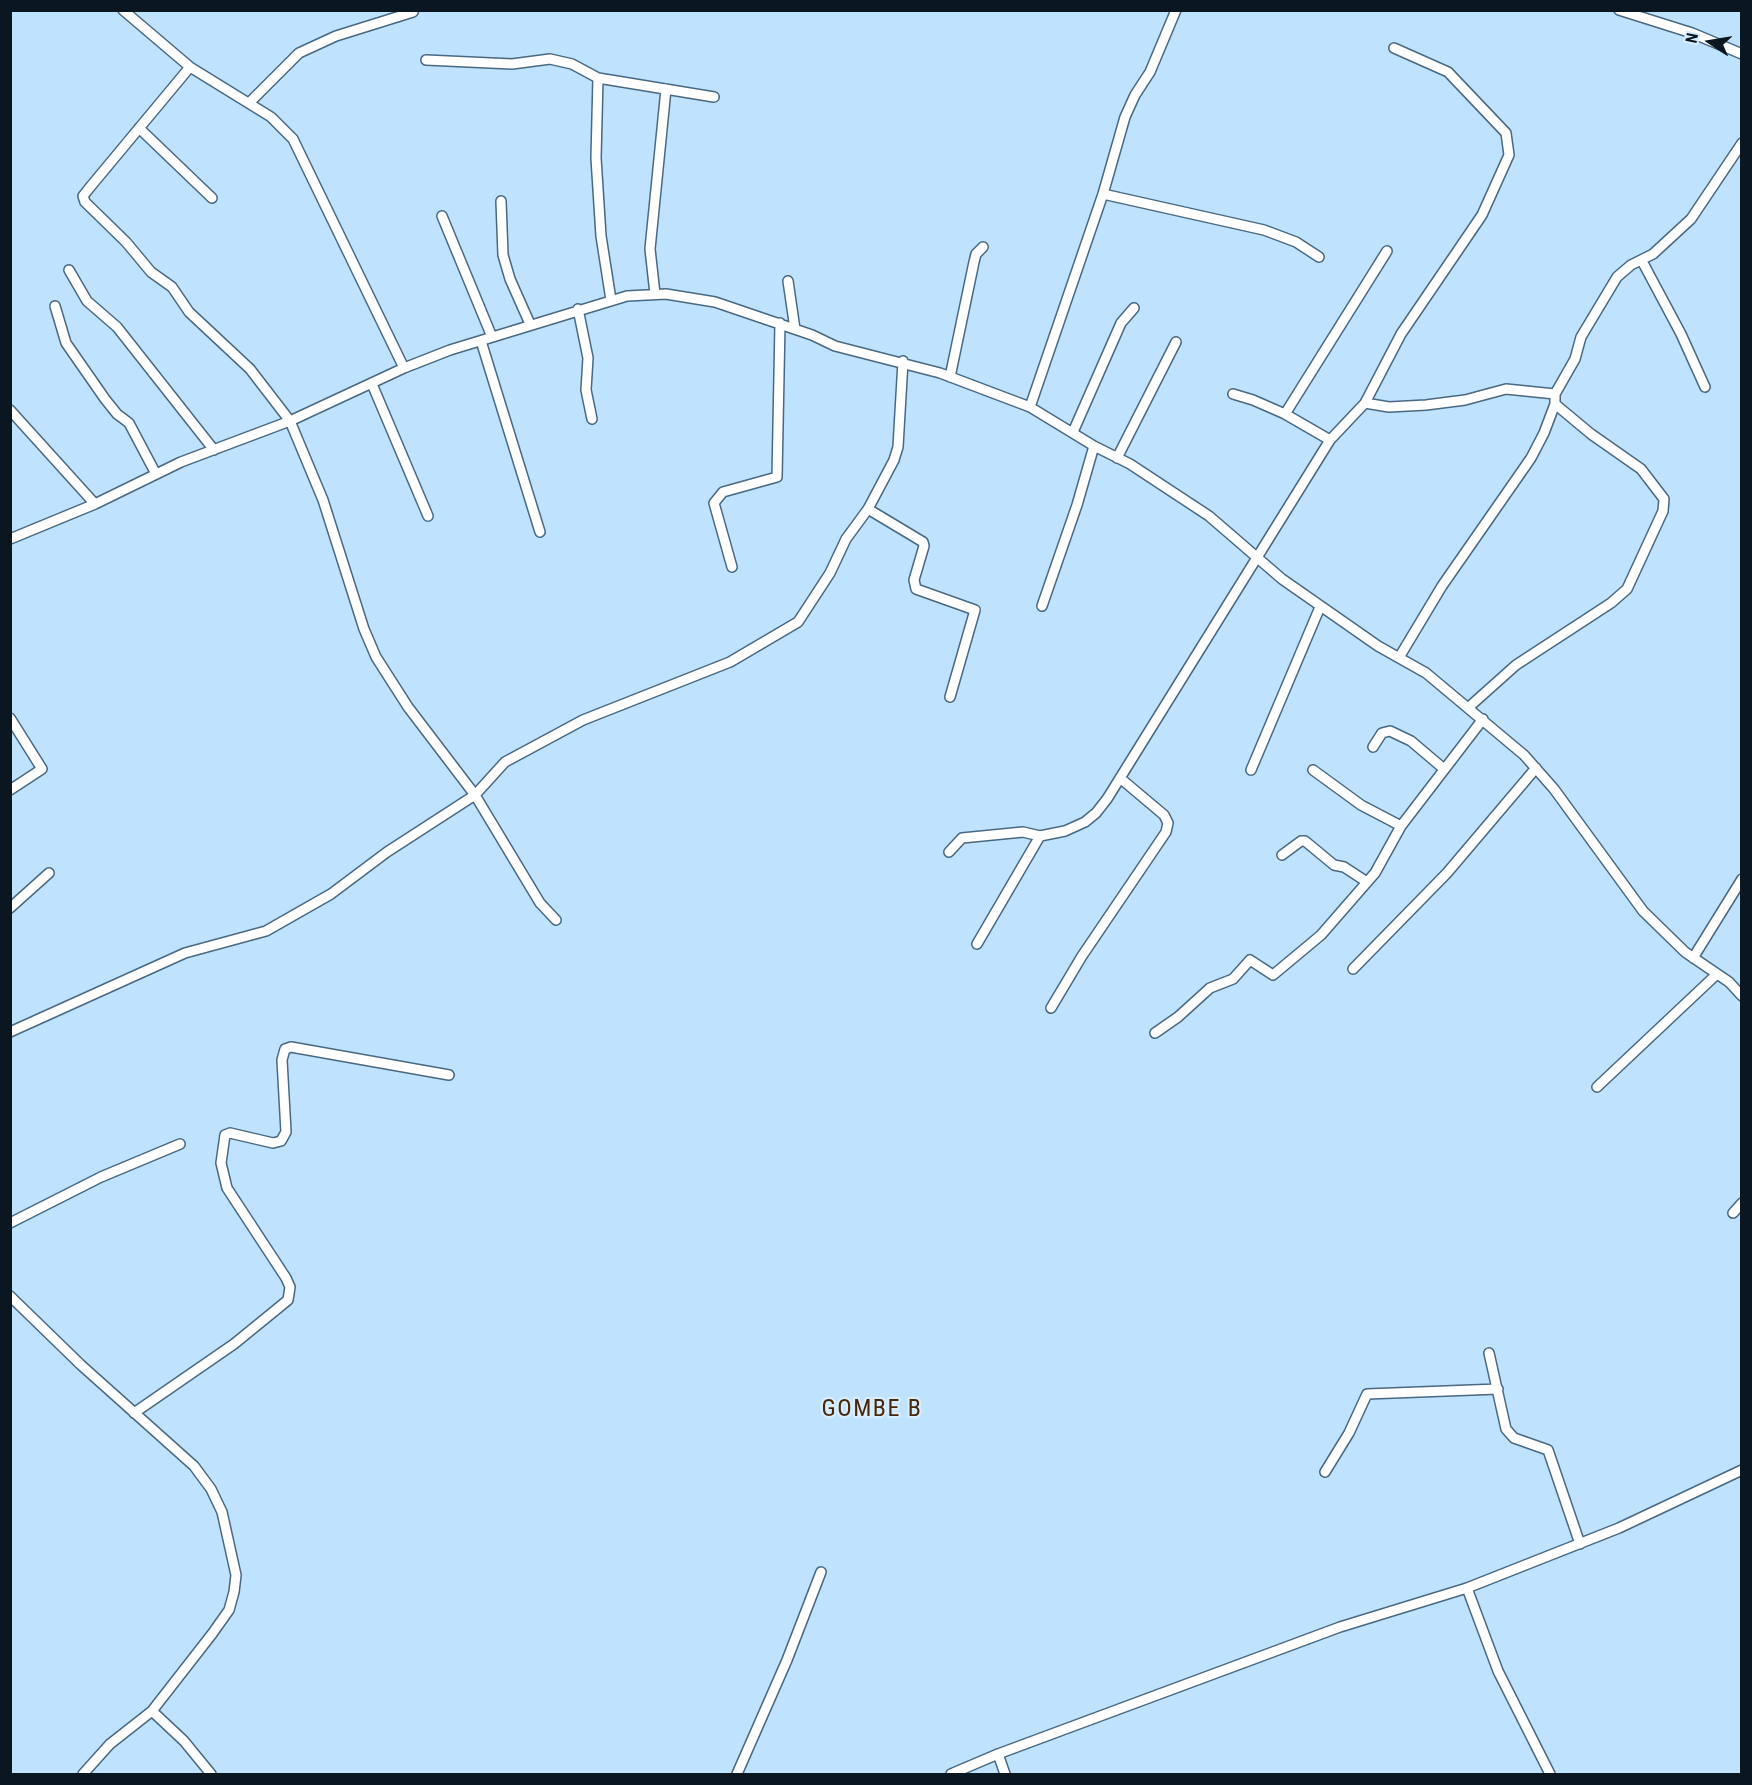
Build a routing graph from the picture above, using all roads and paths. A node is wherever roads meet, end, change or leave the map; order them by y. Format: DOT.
graph roads {
  1 [pos="123,10"];
  2 [pos="1176,10"];
  3 [pos="1619,10"];
  4 [pos="413,12"];
  5 [pos="1394,48"];
  6 [pos="1742,54"];
  7 [pos="426,60"];
  8 [pos="190,67"];
  9 [pos="598,78"];
  10 [pos="666,89"];
  11 [pos="714,97"];
  12 [pos="249,103"];
  13 [pos="139,128"];
  14 [pos="1742,142"];
  15 [pos="1103,194"];
  16 [pos="212,198"];
  17 [pos="501,201"];
  18 [pos="442,216"];
  19 [pos="983,247"];
  20 [pos="1387,251"];
  21 [pos="1318,257"];
  22 [pos="1642,261"];
  23 [pos="69,270"];
  24 [pos="788,281"];
  25 [pos="655,294"];
  26 [pos="611,300"];
  27 [pos="55,306"];
  28 [pos="1134,308"];
  29 [pos="578,309"];
  30 [pos="780,323"];
  31 [pos="530,324"];
  32 [pos="795,329"];
  33 [pos="492,337"];
  34 [pos="481,341"];
  35 [pos="1176,342"];
  36 [pos="903,361"];
  37 [pos="404,368"];
  38 [pos="950,377"];
  39 [pos="372,384"];
  40 [pos="1705,387"];
  41 [pos="1233,394"];
  42 [pos="1555,399"];
  43 [pos="1365,403"];
  44 [pos="1030,407"];
  45 [pos="10,410"];
  46 [pos="1285,414"];
  47 [pos="592,419"];
  48 [pos="290,421"];
  49 [pos="1073,432"];
  50 [pos="1330,440"];
  51 [pos="1094,446"];
  52 [pos="214,450"];
  53 [pos="1117,458"];
  54 [pos="156,474"];
  55 [pos="95,504"];
  56 [pos="868,509"];
  57 [pos="428,516"];
  58 [pos="540,532"];
  59 [pos="10,539"];
  60 [pos="1256,557"];
  61 [pos="732,567"];
  62 [pos="1042,606"];
  63 [pos="1320,607"];
  64 [pos="1400,656"];
  65 [pos="950,697"];
  66 [pos="1469,707"];
  67 [pos="10,718"];
  68 [pos="1483,719"];
  69 [pos="1373,747"];
  70 [pos="1536,768"];
  71 [pos="1444,769"];
  72 [pos="1251,770"];
  73 [pos="1313,770"];
  74 [pos="1120,778"];
  75 [pos="10,790"];
  76 [pos="475,795"];
  77 [pos="1401,826"];
  78 [pos="1040,836"];
  79 [pos="949,852"];
  80 [pos="1282,855"];
  81 [pos="49,873"];
  82 [pos="1742,879"];
  83 [pos="1367,882"];
  84 [pos="10,908"];
  85 [pos="556,920"];
  86 [pos="977,944"];
  87 [pos="1693,958"];
  88 [pos="1353,969"];
  89 [pos="1717,974"];
  90 [pos="1742,996"];
  91 [pos="1051,1008"];
  92 [pos="10,1032"];
  93 [pos="1155,1033"];
  94 [pos="450,1075"];
  95 [pos="1597,1087"];
  96 [pos="180,1144"];
  97 [pos="1742,1203"];
  98 [pos="1733,1213"];
  99 [pos="10,1223"];
  100 [pos="10,1296"];
  101 [pos="1489,1353"];
  102 [pos="1498,1389"];
  103 [pos="134,1413"];
  104 [pos="1742,1470"];
  105 [pos="1325,1472"];
  106 [pos="1580,1544"];
  107 [pos="820,1572"];
  108 [pos="1467,1588"];
  109 [pos="152,1710"];
  110 [pos="998,1754"];
  111 [pos="83,1774"];
  112 [pos="211,1774"];
  113 [pos="737,1774"];
  114 [pos="951,1774"];
  115 [pos="1005,1774"];
  116 [pos="1550,1774"];
  1 -- 8 [label="street"];
  2 -- 15 [label="street"];
  3 -- 6 [label="street"];
  4 -- 12 [label="street"];
  5 -- 43 [label="street"];
  7 -- 9 [label="street"];
  8 -- 12 [label="street"];
  8 -- 13 [label="street"];
  9 -- 10 [label="street"];
  9 -- 26 [label="street"];
  10 -- 11 [label="street"];
  10 -- 25 [label="street"];
  12 -- 37 [label="street"];
  13 -- 16 [label="street"];
  13 -- 48 [label="street"];
  14 -- 22 [label="street"];
  15 -- 21 [label="street"];
  15 -- 44 [label="street"];
  17 -- 31 [label="street"];
  18 -- 33 [label="street"];
  19 -- 38 [label="street"];
  20 -- 46 [label="street"];
  22 -- 40 [label="street"];
  22 -- 42 [label="street"];
  23 -- 52 [label="street"];
  24 -- 32 [label="street"];
  25 -- 26 [label="street"];
  25 -- 30 [label="street"];
  26 -- 29 [label="street"];
  27 -- 54 [label="street"];
  28 -- 49 [label="street"];
  29 -- 31 [label="street"];
  29 -- 47 [label="street"];
  30 -- 32 [label="street"];
  30 -- 61 [label="street"];
  31 -- 33 [label="street"];
  32 -- 36 [label="street"];
  33 -- 34 [label="street"];
  34 -- 37 [label="street"];
  34 -- 58 [label="street"];
  35 -- 53 [label="street"];
  36 -- 38 [label="street"];
  36 -- 56 [label="street"];
  37 -- 39 [label="street"];
  38 -- 44 [label="street"];
  39 -- 48 [label="street"];
  39 -- 57 [label="street"];
  41 -- 46 [label="street"];
  42 -- 43 [label="street"];
  42 -- 64 [label="street"];
  42 -- 66 [label="street"];
  43 -- 50 [label="street"];
  44 -- 49 [label="street"];
  45 -- 55 [label="street"];
  46 -- 50 [label="street"];
  48 -- 52 [label="street"];
  48 -- 76 [label="street"];
  49 -- 51 [label="street"];
  50 -- 60 [label="street"];
  51 -- 53 [label="street"];
  51 -- 62 [label="street"];
  52 -- 54 [label="street"];
  53 -- 60 [label="street"];
  54 -- 55 [label="street"];
  55 -- 59 [label="street"];
  56 -- 65 [label="street"];
  56 -- 76 [label="street"];
  60 -- 63 [label="street"];
  60 -- 74 [label="street"];
  63 -- 64 [label="street"];
  63 -- 72 [label="street"];
  64 -- 66 [label="street"];
  66 -- 68 [label="street"];
  67 -- 75 [label="street"];
  68 -- 70 [label="street"];
  68 -- 71 [label="street"];
  69 -- 71 [label="street"];
  70 -- 87 [label="street"];
  70 -- 88 [label="street"];
  71 -- 77 [label="street"];
  73 -- 77 [label="street"];
  74 -- 78 [label="street"];
  74 -- 91 [label="street"];
  76 -- 85 [label="street"];
  76 -- 92 [label="street"];
  77 -- 83 [label="street"];
  78 -- 79 [label="street"];
  78 -- 86 [label="street"];
  80 -- 83 [label="street"];
  81 -- 84 [label="street"];
  82 -- 87 [label="street"];
  83 -- 93 [label="street"];
  87 -- 89 [label="street"];
  89 -- 90 [label="street"];
  89 -- 95 [label="street"];
  94 -- 103 [label="street"];
  96 -- 99 [label="street"];
  97 -- 98 [label="street"];
  100 -- 103 [label="street"];
  101 -- 102 [label="street"];
  102 -- 105 [label="street"];
  102 -- 106 [label="street"];
  103 -- 109 [label="street"];
  104 -- 106 [label="street"];
  106 -- 108 [label="street"];
  107 -- 113 [label="street"];
  108 -- 110 [label="street"];
  108 -- 116 [label="street"];
  109 -- 111 [label="street"];
  109 -- 112 [label="street"];
  110 -- 114 [label="street"];
  110 -- 115 [label="street"];
}
